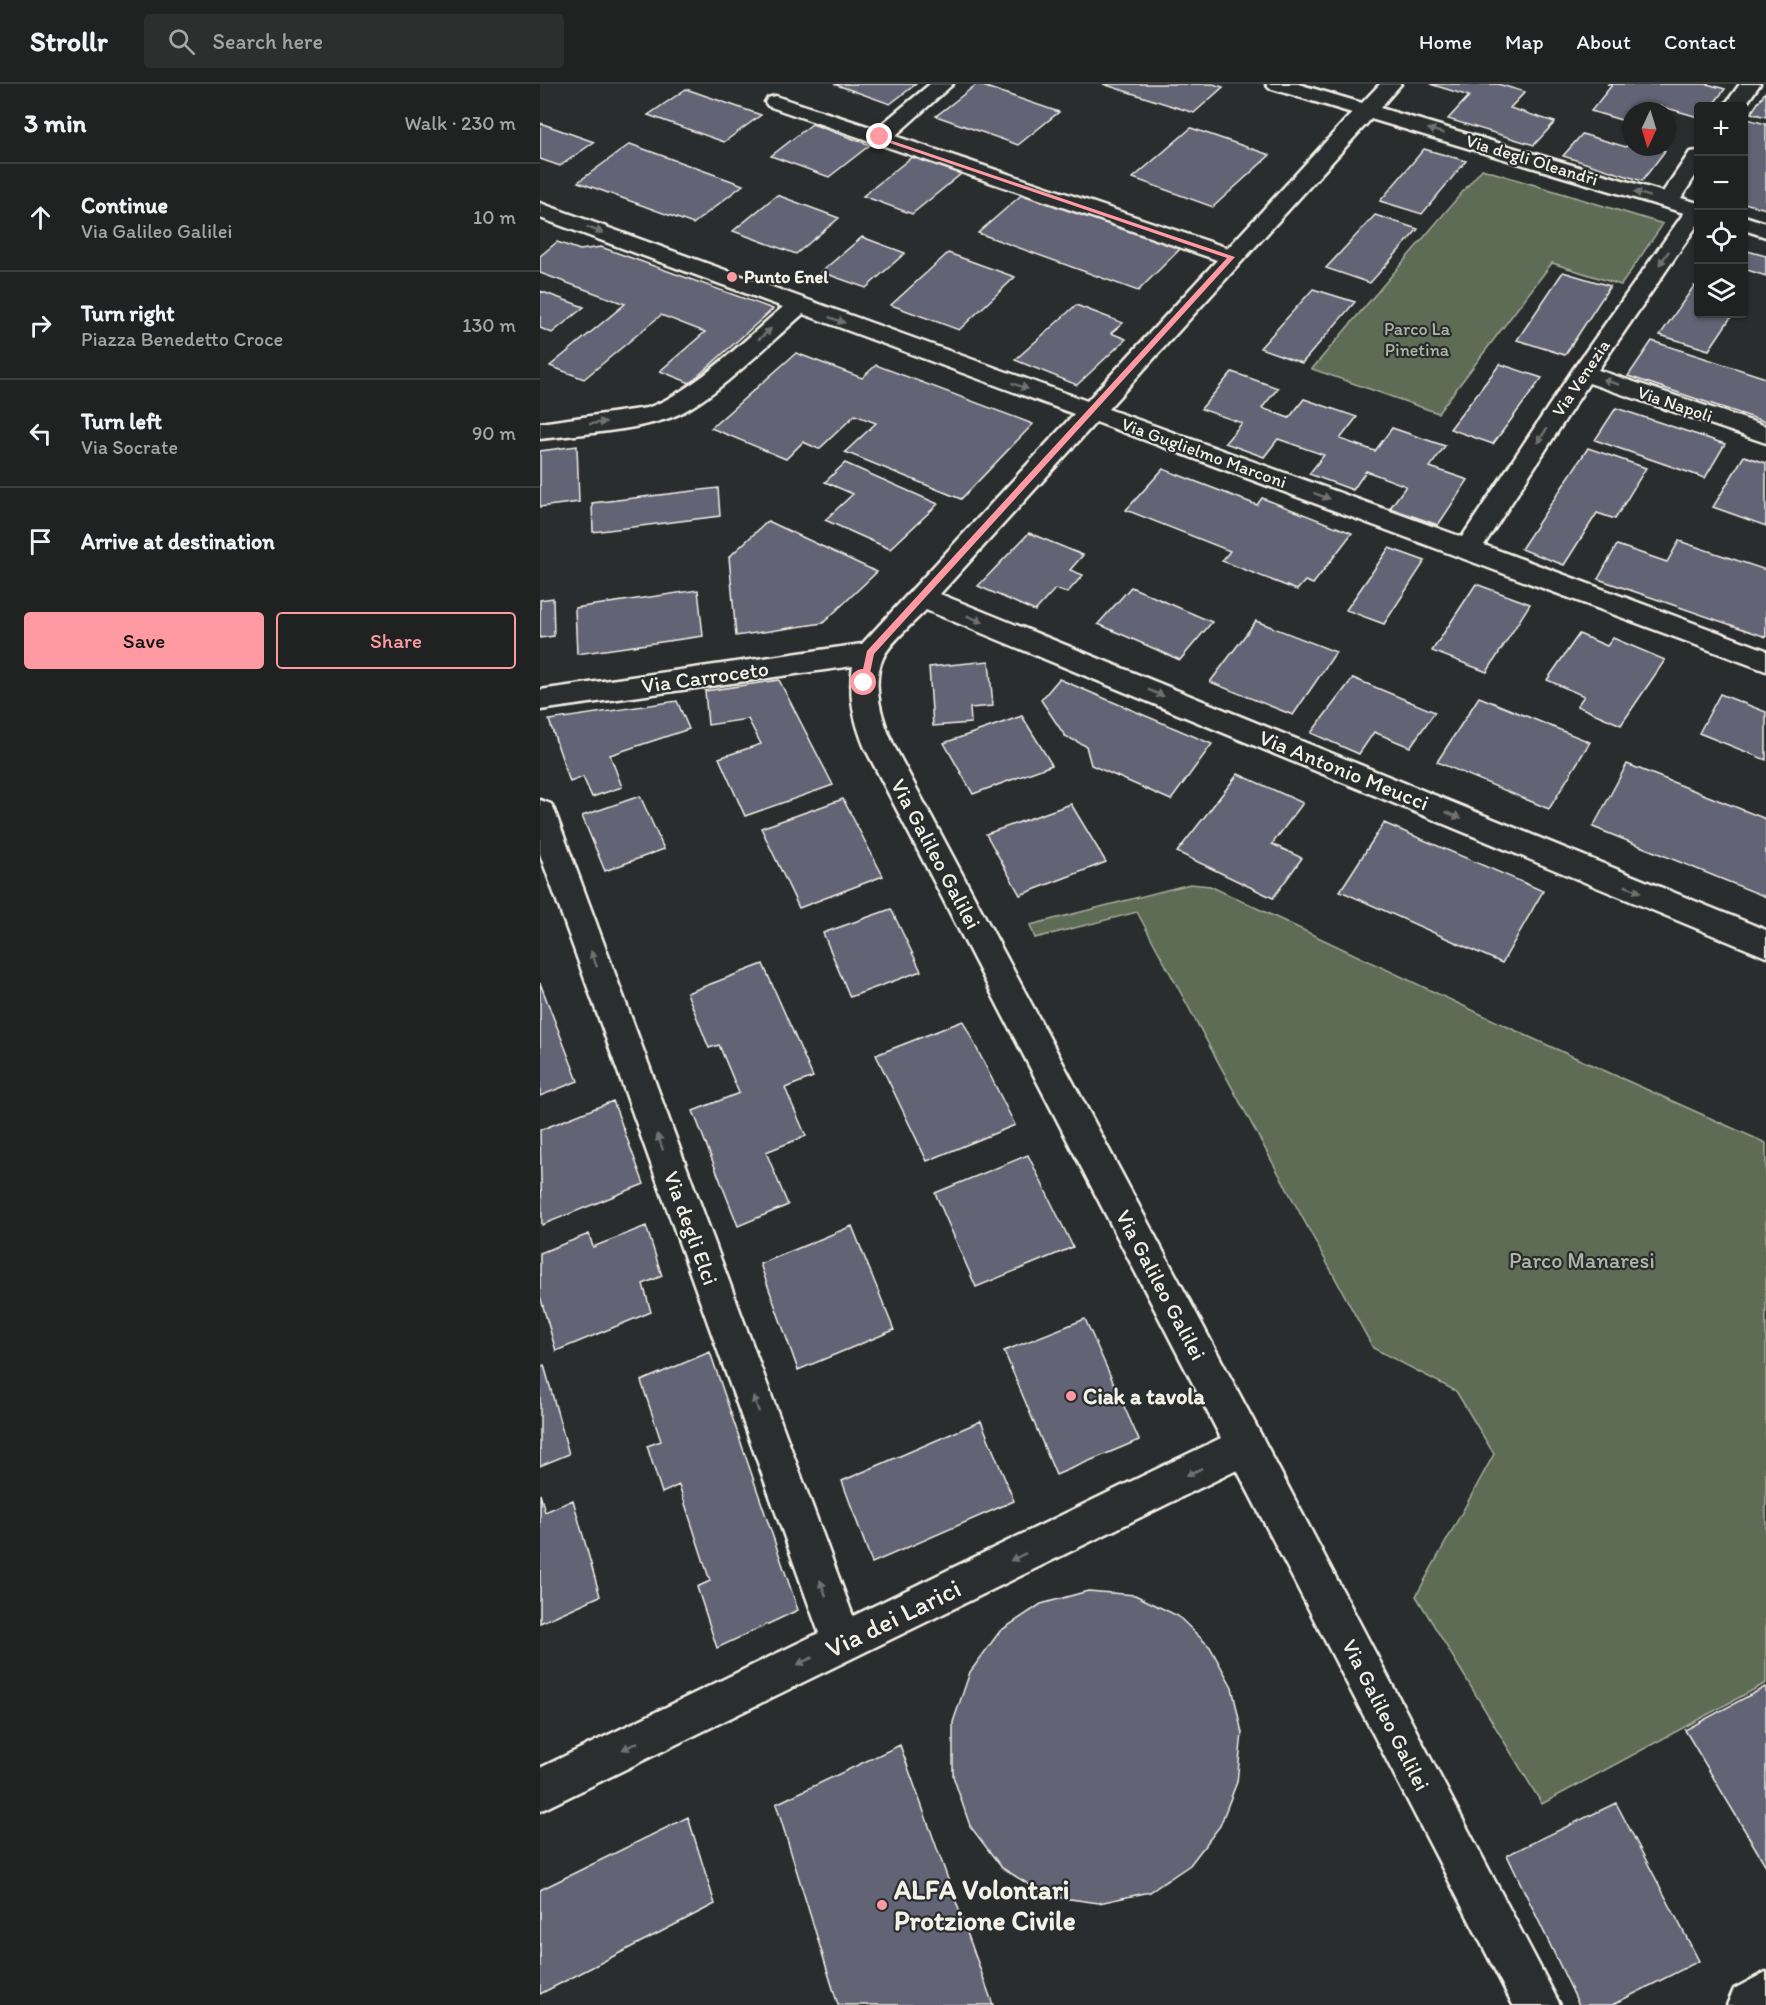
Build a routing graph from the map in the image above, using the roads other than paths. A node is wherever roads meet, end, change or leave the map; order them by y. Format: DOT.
graph roads {
  1 [pos="943,84"];
  2 [pos="1276,84"];
  3 [pos="1391,84"];
  4 [pos="1750,84"];
  5 [pos="775,102"];
  6 [pos="1737,102"];
  7 [pos="1366,110"];
  8 [pos="880,137"];
  9 [pos="1694,164"];
  10 [pos="1668,201"];
  11 [pos="1694,209"];
  12 [pos="543,214"];
  13 [pos="1694,216"];
  14 [pos="1748,225"];
  15 [pos="1766,230"];
  16 [pos="1231,257"];
  17 [pos="798,306"];
  18 [pos="1583,373"];
  19 [pos="1090,412"];
  20 [pos="540,431"];
  21 [pos="1766,435"];
  22 [pos="1468,549"];
  23 [pos="921,597"];
  24 [pos="870,653"];
  25 [pos="1766,661"];
  26 [pos="540,700"];
  27 [pos="540,813"];
  28 [pos="1766,944"];
  29 [pos="1246,1446"];
  30 [pos="843,1643"];
  31 [pos="540,1790"];
  32 [pos="1766,1995"];
  33 [pos="1537,2005"];
  34 [pos="1750,2005"];
  1 -- 8 [label="street"];
  2 -- 7 [label="street, Via degli Oleandri"];
  3 -- 7 [label="street"];
  4 -- 6 [label="street"];
  5 -- 8 [label="street"];
  10 -- 7 [label="street, Via degli Oleandri, one-way"];
  7 -- 16 [label="street"];
  8 -- 16 [label="street"];
  9 -- 10 [label="street"];
  10 -- 11 [label="street, Via degli Oleandri"];
  12 -- 17 [label="street, Via Guglielmo Marconi, one-way"];
  13 -- 18 [label="street, Via Venezia, one-way"];
  14 -- 15 [label="street"];
  16 -- 19 [label="street"];
  17 -- 19 [label="street, Via Guglielmo Marconi, one-way"];
  20 -- 17 [label="street, one-way"];
  21 -- 18 [label="street, Via Napoli, one-way"];
  18 -- 22 [label="street, Via Venezia, one-way"];
  19 -- 22 [label="street, Via Guglielmo Marconi, one-way"];
  19 -- 23 [label="street"];
  22 -- 25 [label="street, Via Guglielmo Marconi"];
  23 -- 24 [label="street"];
  23 -- 28 [label="street, Via Antonio Meucci, one-way"];
  24 -- 26 [label="street, Via Carroceto"];
  24 -- 29 [label="street, Via Galileo Galilei"];
  30 -- 27 [label="street, Via degli Elci, one-way"];
  29 -- 30 [label="street, Via dei Larici, one-way"];
  29 -- 33 [label="street, Via Galileo Galilei"];
  30 -- 31 [label="street, Via dei Larici, one-way"];
  32 -- 34 [label="street"];
}
